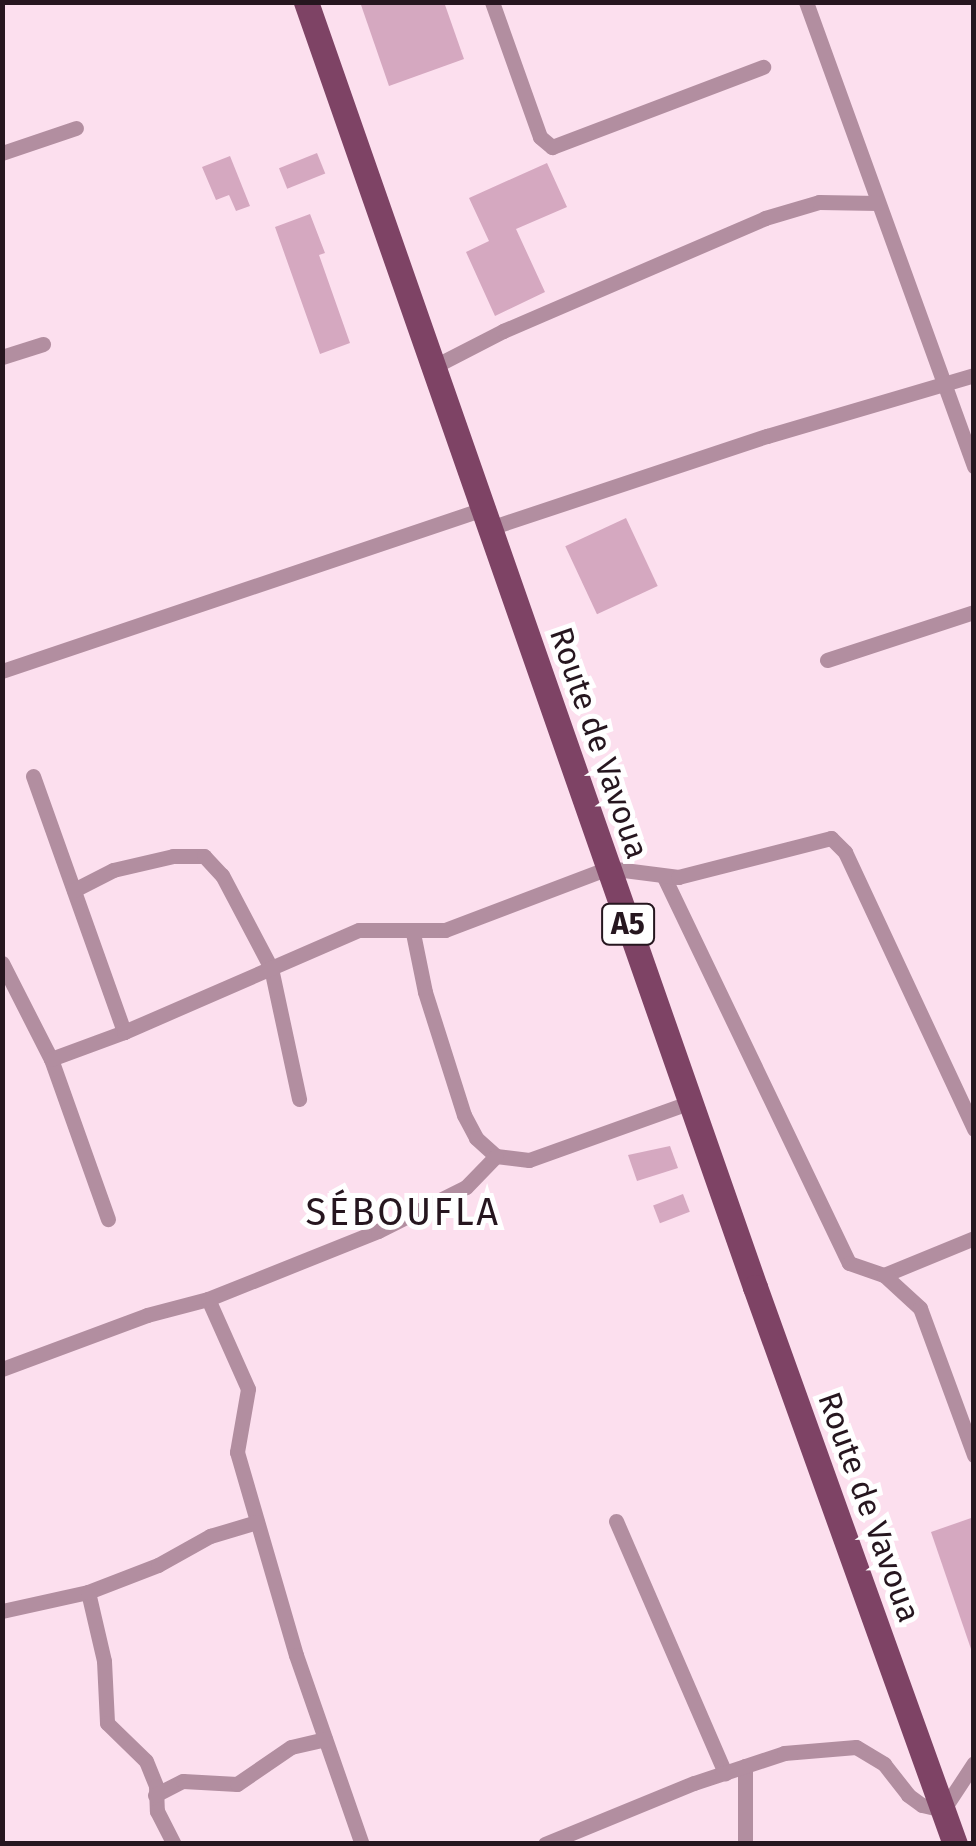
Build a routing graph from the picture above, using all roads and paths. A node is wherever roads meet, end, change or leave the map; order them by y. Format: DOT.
graph roads {
  1 [pos="306,2"];
  2 [pos="492,2"];
  3 [pos="807,3"];
  4 [pos="763,67"];
  5 [pos="76,128"];
  6 [pos="2,153"];
  7 [pos="878,203"];
  8 [pos="43,344"];
  9 [pos="2,357"];
  10 [pos="434,367"];
  11 [pos="974,375"];
  12 [pos="947,384"];
  13 [pos="974,467"];
  14 [pos="487,519"];
  15 [pos="974,612"];
  16 [pos="827,660"];
  17 [pos="2,672"];
  18 [pos="33,776"];
  19 [pos="608,868"];
  20 [pos="664,877"];
  21 [pos="74,890"];
  22 [pos="413,933"];
  23 [pos="2,963"];
  24 [pos="271,968"];
  25 [pos="124,1032"];
  26 [pos="51,1059"];
  27 [pos="299,1099"];
  28 [pos="691,1102"];
  29 [pos="974,1129"];
  30 [pos="496,1156"];
  31 [pos="108,1219"];
  32 [pos="974,1238"];
  33 [pos="884,1275"];
  34 [pos="208,1299"];
  35 [pos="2,1369"];
  36 [pos="974,1454"];
  37 [pos="616,1521"];
  38 [pos="257,1522"];
  39 [pos="88,1592"];
  40 [pos="2,1612"];
  41 [pos="326,1738"];
  42 [pos="974,1762"];
  43 [pos="745,1766"];
  44 [pos="725,1773"];
  45 [pos="155,1795"];
  46 [pos="943,1810"];
  47 [pos="174,1844"];
  48 [pos="362,1844"];
  49 [pos="545,1844"];
  50 [pos="745,1844"];
  51 [pos="955,1844"];
  1 -- 10 [label="main road, Route de Vavoua / A5"];
  2 -- 4 [label="street"];
  3 -- 7 [label="street"];
  5 -- 6 [label="street"];
  7 -- 10 [label="street"];
  7 -- 12 [label="street"];
  8 -- 9 [label="street"];
  10 -- 14 [label="main road, Route de Vavoua / A5"];
  11 -- 12 [label="street"];
  12 -- 13 [label="street"];
  12 -- 14 [label="street"];
  14 -- 17 [label="street"];
  14 -- 19 [label="main road, Route de Vavoua / A5"];
  15 -- 16 [label="street"];
  18 -- 21 [label="street"];
  19 -- 20 [label="street"];
  19 -- 22 [label="street"];
  19 -- 28 [label="main road, Route de Vavoua / A5"];
  20 -- 29 [label="street"];
  20 -- 33 [label="street"];
  21 -- 24 [label="street"];
  21 -- 25 [label="street"];
  22 -- 24 [label="street"];
  22 -- 30 [label="street"];
  23 -- 26 [label="street"];
  24 -- 25 [label="street"];
  24 -- 27 [label="street"];
  25 -- 26 [label="street"];
  26 -- 31 [label="street"];
  28 -- 30 [label="street"];
  28 -- 46 [label="main road, Route de Vavoua / A5"];
  30 -- 34 [label="street"];
  32 -- 33 [label="street"];
  33 -- 36 [label="street"];
  34 -- 35 [label="street"];
  34 -- 38 [label="street"];
  37 -- 44 [label="street"];
  38 -- 39 [label="street"];
  38 -- 41 [label="street"];
  39 -- 40 [label="street"];
  39 -- 45 [label="street"];
  41 -- 45 [label="street"];
  41 -- 48 [label="street"];
  42 -- 46 [label="street"];
  43 -- 44 [label="street"];
  43 -- 46 [label="street"];
  43 -- 50 [label="street"];
  44 -- 49 [label="street"];
  45 -- 47 [label="street"];
  46 -- 51 [label="main road, Route de Vavoua / A5"];
}
